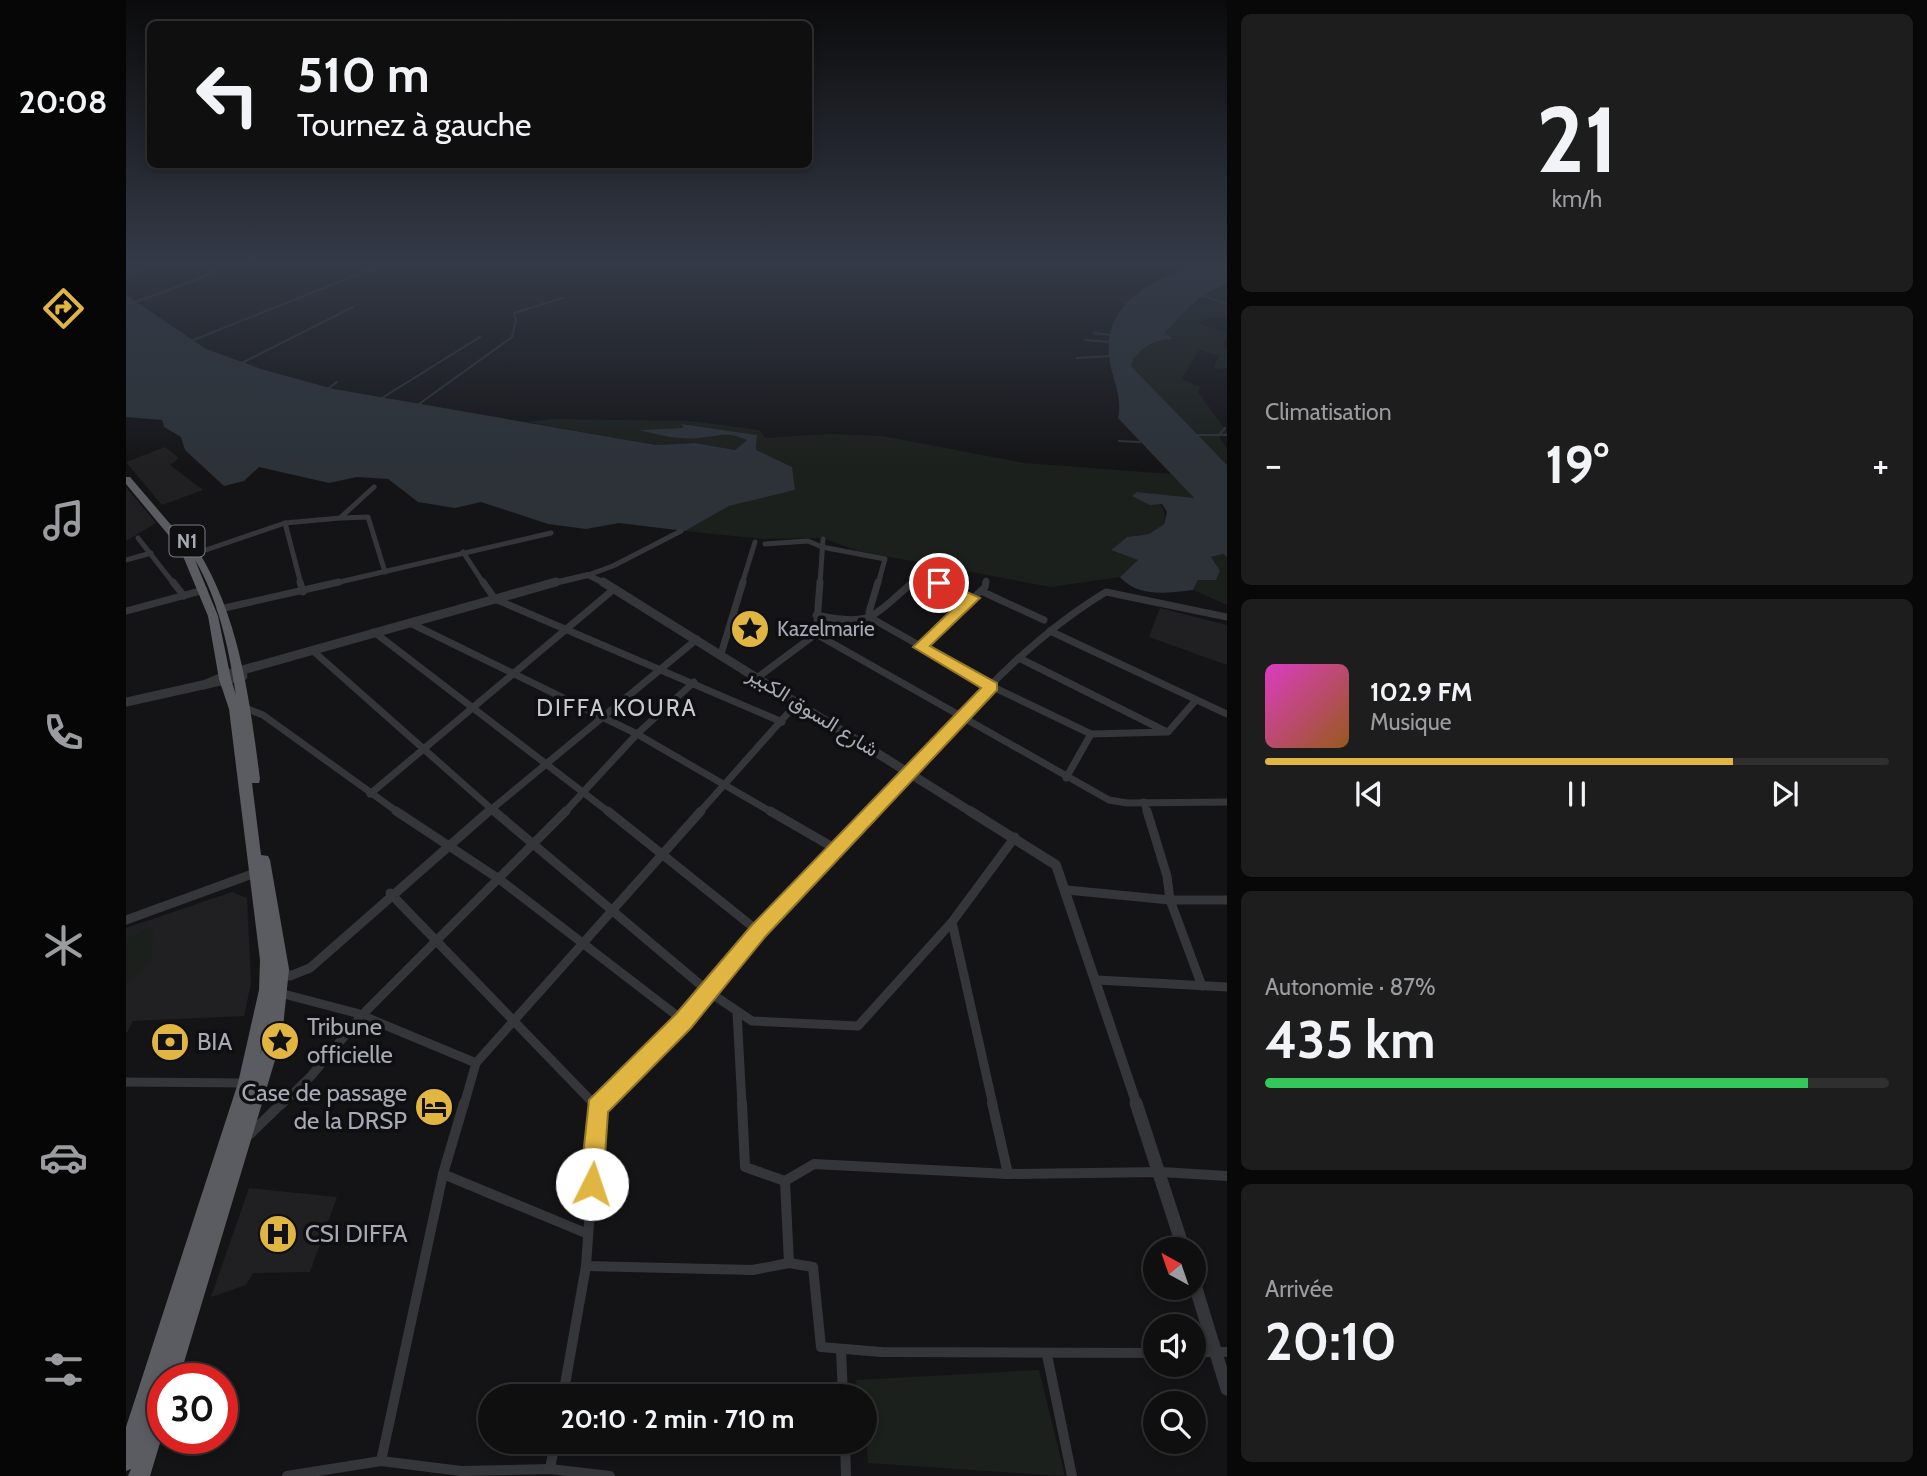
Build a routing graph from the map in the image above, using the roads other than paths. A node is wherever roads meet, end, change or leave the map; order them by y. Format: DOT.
graph roads {
  1 [pos="126,478"];
  2 [pos="374,487"];
  3 [pos="340,518"];
  4 [pos="285,523"];
  5 [pos="681,531"];
  6 [pos="551,533"];
  7 [pos="138,538"];
  8 [pos="755,542"];
  9 [pos="822,543"];
  10 [pos="765,544"];
  11 [pos="463,552"];
  12 [pos="151,553"];
  13 [pos="197,553"];
  14 [pos="126,560"];
  15 [pos="928,569"];
  16 [pos="386,572"];
  17 [pos="588,575"];
  18 [pos="922,575"];
  19 [pos="986,580"];
  20 [pos="614,589"];
  21 [pos="204,590"];
  22 [pos="981,591"];
  23 [pos="303,592"];
  24 [pos="184,596"];
  25 [pos="973,598"];
  26 [pos="495,599"];
  27 [pos="220,609"];
  28 [pos="126,611"];
  29 [pos="816,615"];
  30 [pos="1227,617"];
  31 [pos="871,618"];
  32 [pos="1044,620"];
  33 [pos="409,622"];
  34 [pos="569,629"];
  35 [pos="1050,631"];
  36 [pos="374,632"];
  37 [pos="816,634"];
  38 [pos="697,639"];
  39 [pos="921,647"];
  40 [pos="312,650"];
  41 [pos="721,654"];
  42 [pos="1019,658"];
  43 [pos="660,670"];
  44 [pos="513,673"];
  45 [pos="233,677"];
  46 [pos="758,677"];
  47 [pos="694,682"];
  48 [pos="991,687"];
  49 [pos="1196,700"];
  50 [pos="126,702"];
  51 [pos="797,703"];
  52 [pos="245,708"];
  53 [pos="474,709"];
  54 [pos="1227,714"];
  55 [pos="601,719"];
  56 [pos="963,719"];
  57 [pos="782,722"];
  58 [pos="1168,732"];
  59 [pos="637,734"];
  60 [pos="1091,734"];
  61 [pos="424,752"];
  62 [pos="546,766"];
  63 [pos="910,772"];
  64 [pos="1066,778"];
  65 [pos="725,783"];
  66 [pos="584,793"];
  67 [pos="370,794"];
  68 [pos="1144,802"];
  69 [pos="1227,802"];
  70 [pos="491,807"];
  71 [pos="1015,837"];
  72 [pos="534,842"];
  73 [pos="446,845"];
  74 [pos="836,849"];
  75 [pos="664,854"];
  76 [pos="256,873"];
  77 [pos="499,879"];
  78 [pos="1067,890"];
  79 [pos="390,893"];
  80 [pos="1170,900"];
  81 [pos="1227,900"];
  82 [pos="614,909"];
  83 [pos="126,920"];
  84 [pos="952,922"];
  85 [pos="758,931"];
  86 [pos="583,942"];
  87 [pos="436,943"];
  88 [pos="281,969"];
  89 [pos="1097,980"];
  90 [pos="1202,986"];
  91 [pos="1227,987"];
  92 [pos="709,992"];
  93 [pos="281,993"];
  94 [pos="737,1012"];
  95 [pos="363,1014"];
  96 [pos="684,1021"];
  97 [pos="513,1022"];
  98 [pos="477,1063"];
  99 [pos="126,1082"];
  100 [pos="246,1083"];
  101 [pos="597,1107"];
  102 [pos="243,1140"];
  103 [pos="1161,1172"];
  104 [pos="443,1174"];
  105 [pos="1008,1174"];
  106 [pos="1227,1175"];
  107 [pos="785,1181"];
  108 [pos="588,1234"];
  109 [pos="1180,1237"];
  110 [pos="789,1263"];
  111 [pos="586,1266"];
  112 [pos="1201,1300"];
  113 [pos="841,1350"];
  114 [pos="1221,1352"];
  115 [pos="1143,1353"];
  116 [pos="1047,1355"];
  117 [pos="174,1363"];
  118 [pos="565,1384"];
  119 [pos="842,1384"];
  120 [pos="1227,1389"];
  121 [pos="147,1450"];
  122 [pos="553,1454"];
  123 [pos="845,1454"];
  124 [pos="126,1460"];
  125 [pos="381,1461"];
  126 [pos="550,1469"];
  127 [pos="461,1474"];
  128 [pos="139,1476"];
  129 [pos="287,1476"];
  130 [pos="610,1476"];
  131 [pos="846,1476"];
  132 [pos="1072,1476"];
  1 -- 13 [label="highway, N1"];
  1 -- 21 [label="highway, N1"];
  2 -- 3 [label="street"];
  3 -- 4 [label="street"];
  3 -- 16 [label="street"];
  4 -- 13 [label="street"];
  4 -- 23 [label="street"];
  5 -- 17 [label="street"];
  6 -- 11 [label="street"];
  7 -- 12 [label="street"];
  8 -- 41 [label="street"];
  9 -- 10 [label="street"];
  9 -- 29 [label="street"];
  9 -- 31 [label="street"];
  11 -- 16 [label="street"];
  11 -- 26 [label="street"];
  12 -- 14 [label="street"];
  12 -- 24 [label="street"];
  13 -- 27 [label="highway, N1"];
  15 -- 18 [label="street"];
  16 -- 23 [label="street"];
  17 -- 20 [label="street, شارع السوق الكبير"];
  17 -- 26 [label="street"];
  18 -- 25 [label="street"];
  18 -- 31 [label="street"];
  19 -- 22 [label="street"];
  20 -- 34 [label="street"];
  20 -- 38 [label="street, شارع السوق الكبير"];
  21 -- 24 [label="street"];
  21 -- 45 [label="highway, N1"];
  22 -- 25 [label="street"];
  22 -- 32 [label="street"];
  23 -- 27 [label="street"];
  24 -- 28 [label="street"];
  25 -- 39 [label="street"];
  26 -- 33 [label="street"];
  26 -- 34 [label="street"];
  27 -- 45 [label="highway, N1"];
  29 -- 31 [label="street"];
  29 -- 37 [label="street"];
  30 -- 35 [label="street"];
  31 -- 39 [label="street"];
  33 -- 36 [label="street"];
  33 -- 44 [label="street"];
  34 -- 43 [label="street"];
  34 -- 44 [label="street"];
  35 -- 42 [label="street"];
  35 -- 49 [label="street"];
  36 -- 40 [label="street"];
  36 -- 53 [label="street"];
  37 -- 46 [label="street"];
  37 -- 56 [label="street"];
  38 -- 41 [label="street, شارع السوق الكبير"];
  38 -- 43 [label="street"];
  39 -- 48 [label="street"];
  40 -- 45 [label="street"];
  40 -- 61 [label="street"];
  41 -- 46 [label="street, شارع السوق الكبير"];
  42 -- 48 [label="street"];
  42 -- 58 [label="street"];
  43 -- 47 [label="street"];
  43 -- 55 [label="street"];
  44 -- 53 [label="street"];
  44 -- 55 [label="street"];
  45 -- 50 [label="street"];
  45 -- 52 [label="highway, N1"];
  45 -- 76 [label="highway, N1"];
  46 -- 51 [label="street, شارع السوق الكبير"];
  47 -- 57 [label="street"];
  47 -- 59 [label="street"];
  48 -- 56 [label="street"];
  48 -- 60 [label="street"];
  49 -- 54 [label="street"];
  49 -- 58 [label="street"];
  51 -- 57 [label="street"];
  51 -- 63 [label="street, شارع السوق الكبير"];
  52 -- 67 [label="street"];
  52 -- 88 [label="highway, N1"];
  53 -- 61 [label="street"];
  53 -- 62 [label="street"];
  55 -- 59 [label="street"];
  55 -- 62 [label="street"];
  56 -- 63 [label="street"];
  56 -- 64 [label="street"];
  57 -- 65 [label="street"];
  58 -- 60 [label="street"];
  59 -- 65 [label="street"];
  59 -- 66 [label="street"];
  60 -- 64 [label="street"];
  61 -- 67 [label="street"];
  61 -- 70 [label="street"];
  62 -- 66 [label="street"];
  62 -- 70 [label="street"];
  63 -- 71 [label="street, شارع السوق الكبير"];
  63 -- 74 [label="street"];
  64 -- 68 [label="street"];
  65 -- 74 [label="street"];
  65 -- 75 [label="street"];
  66 -- 72 [label="street"];
  66 -- 75 [label="street"];
  67 -- 73 [label="street"];
  68 -- 69 [label="street"];
  68 -- 80 [label="street"];
  70 -- 72 [label="street"];
  70 -- 73 [label="street"];
  71 -- 78 [label="street, شارع السوق الكبير"];
  71 -- 84 [label="street"];
  72 -- 77 [label="street"];
  72 -- 82 [label="street"];
  73 -- 77 [label="street"];
  73 -- 79 [label="street"];
  74 -- 85 [label="street"];
  75 -- 82 [label="street"];
  75 -- 85 [label="street"];
  76 -- 83 [label="street"];
  76 -- 100 [label="highway, N1"];
  77 -- 86 [label="street"];
  77 -- 87 [label="street"];
  78 -- 80 [label="street"];
  78 -- 89 [label="street, شارع السوق الكبير"];
  79 -- 87 [label="street"];
  79 -- 88 [label="street"];
  80 -- 81 [label="street"];
  80 -- 90 [label="street"];
  82 -- 86 [label="street"];
  82 -- 92 [label="street"];
  84 -- 94 [label="street"];
  84 -- 105 [label="street"];
  85 -- 92 [label="street"];
  86 -- 96 [label="street"];
  86 -- 97 [label="street"];
  87 -- 95 [label="street"];
  87 -- 97 [label="street"];
  88 -- 93 [label="highway, N1"];
  89 -- 90 [label="street"];
  89 -- 103 [label="street, شارع السوق الكبير"];
  90 -- 91 [label="street"];
  92 -- 94 [label="street"];
  92 -- 96 [label="street"];
  93 -- 95 [label="street"];
  93 -- 102 [label="highway, N1"];
  94 -- 107 [label="street"];
  95 -- 98 [label="street"];
  95 -- 102 [label="street"];
  96 -- 101 [label="street"];
  97 -- 98 [label="street"];
  97 -- 101 [label="street"];
  98 -- 104 [label="street"];
  99 -- 100 [label="street"];
  100 -- 124 [label="highway, N1"];
  101 -- 108 [label="street"];
  102 -- 117 [label="highway, N1"];
  103 -- 105 [label="street"];
  103 -- 106 [label="street"];
  103 -- 109 [label="street, شارع السوق الكبير"];
  104 -- 108 [label="street"];
  104 -- 125 [label="street"];
  105 -- 107 [label="street"];
  107 -- 110 [label="street"];
  108 -- 111 [label="street"];
  110 -- 111 [label="street"];
  110 -- 113 [label="street"];
  111 -- 118 [label="street"];
  112 -- 114 [label="street"];
  113 -- 116 [label="street"];
  113 -- 119 [label="street"];
  114 -- 120 [label="street"];
  115 -- 116 [label="street"];
  116 -- 132 [label="street"];
  121 -- 128 [label="highway"];
  122 -- 126 [label="street"];
  123 -- 131 [label="street"];
  125 -- 127 [label="street"];
  125 -- 129 [label="street"];
  126 -- 127 [label="street"];
  126 -- 130 [label="street"];
}
